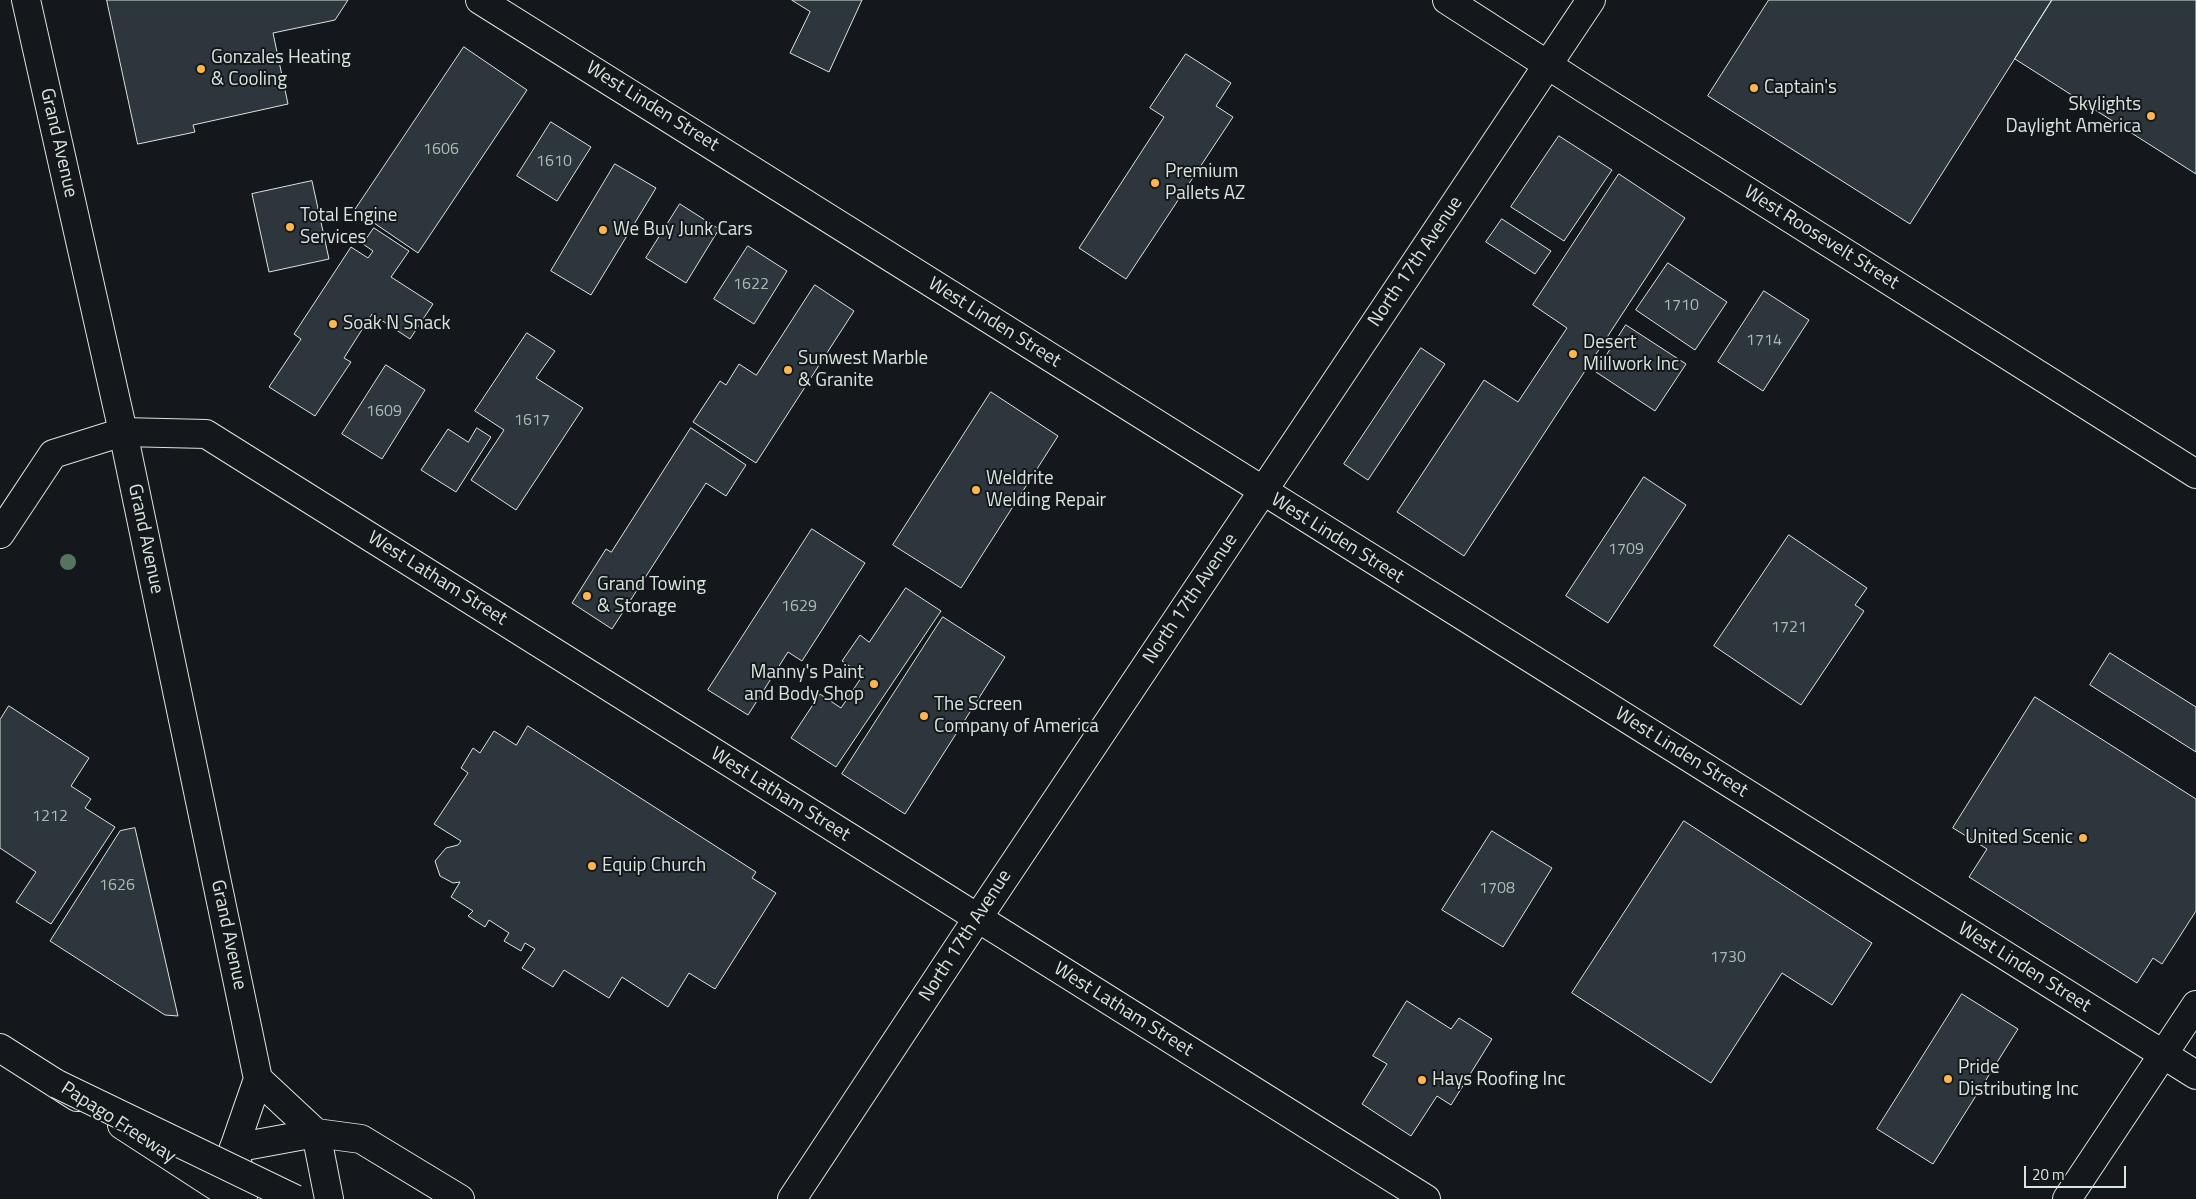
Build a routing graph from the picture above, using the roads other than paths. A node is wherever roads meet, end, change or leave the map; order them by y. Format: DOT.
graph roads {
  1 [pos="26,0"];
  2 [pos="480,0"];
  3 [pos="1447,0"];
  4 [pos="1591,0"];
  5 [pos="1548,64"];
  6 [pos="123,432"];
  7 [pos="2196,474"];
  8 [pos="1263,492"];
  9 [pos="0,534"];
  10 [pos="977,919"];
  11 [pos="2196,1005"];
  12 [pos="0,1048"];
  13 [pos="2163,1054"];
  14 [pos="2196,1075"];
  15 [pos="258,1079"];
  16 [pos="58,1084"];
  17 [pos="316,1133"];
  18 [pos="234,1148"];
  19 [pos="236,1199"];
  20 [pos="245,1199"];
  21 [pos="296,1199"];
  22 [pos="330,1199"];
  23 [pos="460,1199"];
  24 [pos="792,1199"];
  25 [pos="1426,1199"];
  26 [pos="2067,1199"];
  1 -- 6 [label="main road, Grand Avenue"];
  2 -- 8 [label="main road, West Linden Street"];
  3 -- 5 [label="main road, West Roosevelt Street"];
  4 -- 5 [label="main road, North 17th Avenue"];
  5 -- 7 [label="main road, West Roosevelt Street"];
  5 -- 8 [label="main road, North 17th Avenue"];
  6 -- 9 [label="main road, West Latham Street"];
  6 -- 10 [label="main road, West Latham Street"];
  6 -- 15 [label="main road, Grand Avenue"];
  8 -- 10 [label="main road, North 17th Avenue"];
  8 -- 13 [label="main road, West Linden Street"];
  10 -- 24 [label="main road, North 17th Avenue"];
  10 -- 25 [label="main road, West Latham Street"];
  11 -- 13 [label="main road"];
  12 -- 16 [label="main road, Papago Freeway"];
  13 -- 14 [label="main road, West Linden Street"];
  13 -- 26 [label="main road"];
  15 -- 17 [label="main road"];
  15 -- 18 [label="main road"];
  16 -- 19 [label="main road, Papago Freeway, bridge"];
  16 -- 21 [label="main road, bridge"];
  17 -- 18 [label="main road"];
  17 -- 22 [label="main road"];
  17 -- 23 [label="main road"];
  18 -- 20 [label="main road"];
}
